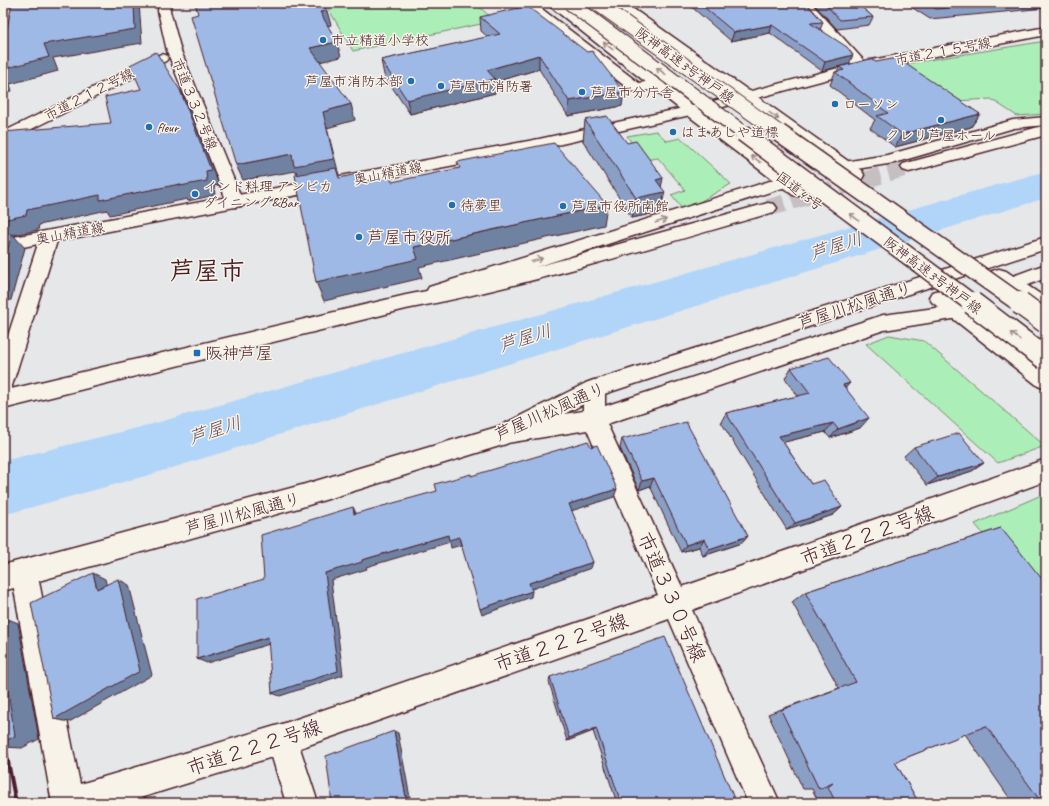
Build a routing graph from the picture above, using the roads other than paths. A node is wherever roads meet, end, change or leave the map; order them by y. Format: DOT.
graph roads {
  1 [pos="165,3"];
  2 [pos="526,3"];
  3 [pos="552,3"];
  4 [pos="570,3"];
  5 [pos="597,3"];
  6 [pos="617,3"];
  7 [pos="804,3"];
  8 [pos="1046,31"];
  9 [pos="174,51"];
  10 [pos="861,66"];
  11 [pos="658,84"];
  12 [pos="748,97"];
  13 [pos="692,111"];
  14 [pos="1046,121"];
  15 [pos="1046,130"];
  16 [pos="3,138"];
  17 [pos="909,167"];
  18 [pos="850,170"];
  19 [pos="793,186"];
  20 [pos="235,202"];
  21 [pos="768,208"];
  22 [pos="49,237"];
  23 [pos="1046,244"];
  24 [pos="3,246"];
  25 [pos="1046,271"];
  26 [pos="1006,280"];
  27 [pos="406,302"];
  28 [pos="1046,308"];
  29 [pos="958,312"];
  30 [pos="1046,322"];
  31 [pos="1046,360"];
  32 [pos="1046,380"];
  33 [pos="3,384"];
  34 [pos="594,389"];
  35 [pos="3,400"];
  36 [pos="594,419"];
  37 [pos="506,434"];
  38 [pos="1046,470"];
  39 [pos="13,575"];
  40 [pos="675,603"];
  41 [pos="282,739"];
  42 [pos="68,803"];
  43 [pos="72,803"];
  44 [pos="302,803"];
  45 [pos="764,803"];
  1 -- 9 [label="main road, 市道３３２号線"];
  2 -- 11 [label="main road"];
  11 -- 3 [label="main road, 国道43号, one-way"];
  31 -- 4 [label="main road, 阪神高速3号神戸線, one-way, bridge"];
  5 -- 30 [label="main road, 阪神高速3号神戸線, bridge"];
  6 -- 12 [label="main road"];
  7 -- 10 [label="main road"];
  8 -- 10 [label="main road, 市道２１５号線"];
  9 -- 16 [label="main road, 市道２１２号線"];
  9 -- 20 [label="main road, 市道３３２号線"];
  10 -- 12 [label="main road, 市道２１５号線"];
  11 -- 13 [label="main road, 国道43号"];
  12 -- 13 [label="main road, 奥山精道線"];
  12 -- 18 [label="main road, one-way"];
  19 -- 13 [label="main road, 国道43号, one-way"];
  13 -- 20 [label="main road, 奥山精道線"];
  14 -- 18 [label="main road"];
  15 -- 17 [label="main road"];
  18 -- 26 [label="main road"];
  27 -- 19 [label="main road, one-way"];
  19 -- 29 [label="main road, 国道43号"];
  20 -- 22 [label="main road, 奥山精道線"];
  21 -- 27 [label="main road"];
  22 -- 24 [label="main road, 奥山精道線"];
  22 -- 33 [label="main road"];
  23 -- 34 [label="main road, 芦屋川松風通り"];
  25 -- 26 [label="main road"];
  26 -- 28 [label="main road"];
  27 -- 35 [label="main road"];
  29 -- 32 [label="main road, 国道43号"];
  29 -- 36 [label="main road"];
  34 -- 36 [label="main road, 市道３３０号線"];
  34 -- 37 [label="main road, 芦屋川松風通り"];
  36 -- 37 [label="main road"];
  36 -- 40 [label="main road, 市道３３０号線"];
  37 -- 39 [label="main road, 芦屋川松風通り"];
  38 -- 40 [label="main road, 市道２２２号線"];
  39 -- 42 [label="main road"];
  40 -- 41 [label="main road, 市道２２２号線"];
  40 -- 45 [label="main road, 市道３３０号線"];
  41 -- 43 [label="main road, 市道２２２号線"];
  41 -- 44 [label="main road"];
}
